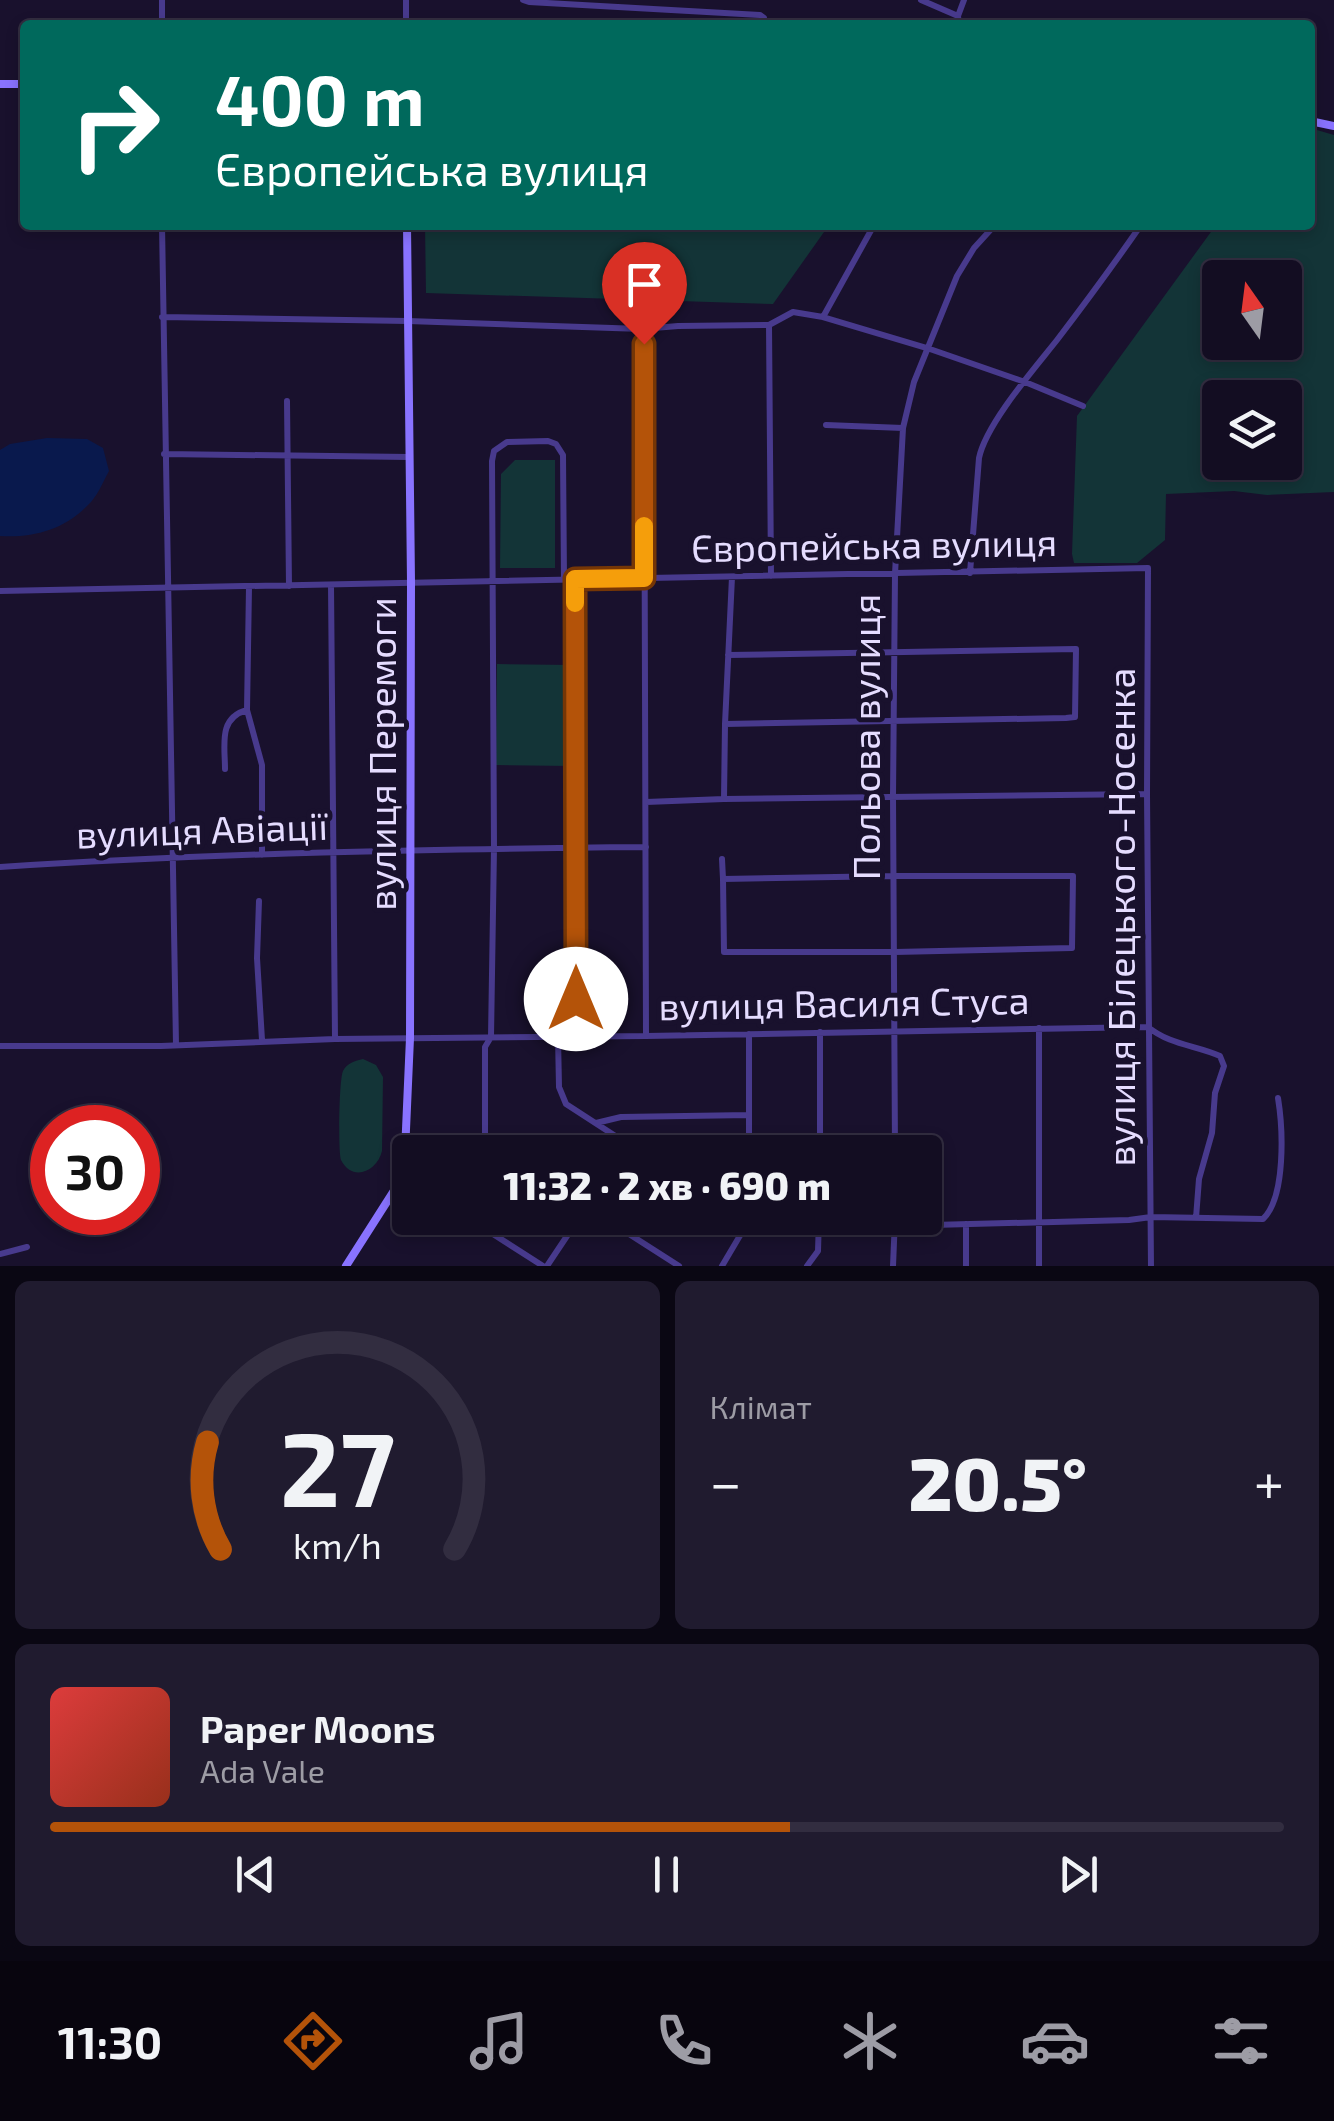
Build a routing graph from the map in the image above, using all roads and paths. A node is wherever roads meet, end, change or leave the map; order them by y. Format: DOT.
graph roads {
  1 [pos="523,0"];
  2 [pos="920,0"];
  3 [pos="764,20"];
  4 [pos="956,20"];
  5 [pos="162,230"];
  6 [pos="407,230"];
  7 [pos="871,230"];
  8 [pos="990,230"];
  9 [pos="1138,230"];
  10 [pos="162,317"];
  11 [pos="822,317"];
  12 [pos="408,320"];
  13 [pos="769,325"];
  14 [pos="642,329"];
  15 [pos="928,348"];
  16 [pos="1024,382"];
  17 [pos="286,401"];
  18 [pos="1083,406"];
  19 [pos="826,426"];
  20 [pos="904,428"];
  21 [pos="164,454"];
  22 [pos="287,455"];
  23 [pos="409,457"];
  24 [pos="1148,568"];
  25 [pos="970,573"];
  26 [pos="896,574"];
  27 [pos="771,576"];
  28 [pos="732,577"];
  29 [pos="644,578"];
  30 [pos="564,579"];
  31 [pos="575,579"];
  32 [pos="492,580"];
  33 [pos="411,582"];
  34 [pos="332,585"];
  35 [pos="289,586"];
  36 [pos="249,587"];
  37 [pos="167,589"];
  38 [pos="0,591"];
  39 [pos="895,652"];
  40 [pos="728,654"];
  41 [pos="247,710"];
  42 [pos="894,721"];
  43 [pos="725,724"];
  44 [pos="225,770"];
  45 [pos="1147,794"];
  46 [pos="893,796"];
  47 [pos="724,799"];
  48 [pos="646,802"];
  49 [pos="646,847"];
  50 [pos="494,848"];
  51 [pos="575,848"];
  52 [pos="409,851"];
  53 [pos="333,853"];
  54 [pos="262,855"];
  55 [pos="172,858"];
  56 [pos="722,859"];
  57 [pos="0,867"];
  58 [pos="894,876"];
  59 [pos="722,879"];
  60 [pos="258,901"];
  61 [pos="894,952"];
  62 [pos="1148,1026"];
  63 [pos="1040,1028"];
  64 [pos="894,1031"];
  65 [pos="820,1032"];
  66 [pos="748,1034"];
  67 [pos="646,1036"];
  68 [pos="491,1037"];
  69 [pos="558,1037"];
  70 [pos="576,1037"];
  71 [pos="335,1038"];
  72 [pos="410,1038"];
  73 [pos="262,1040"];
  74 [pos="176,1045"];
  75 [pos="0,1046"];
  76 [pos="1278,1098"];
  77 [pos="749,1115"];
  78 [pos="595,1124"];
  79 [pos="408,1135"];
  80 [pos="485,1135"];
  81 [pos="613,1135"];
  82 [pos="748,1135"];
  83 [pos="820,1135"];
  84 [pos="895,1135"];
  85 [pos="392,1200"];
  86 [pos="1151,1217"];
  87 [pos="1196,1218"];
  88 [pos="1040,1222"];
  89 [pos="942,1223"];
  90 [pos="966,1224"];
  91 [pos="495,1235"];
  92 [pos="567,1235"];
  93 [pos="631,1235"];
  94 [pos="738,1235"];
  95 [pos="819,1235"];
  96 [pos="894,1235"];
  97 [pos="28,1247"];
  98 [pos="0,1254"];
  99 [pos="346,1266"];
  100 [pos="545,1266"];
  101 [pos="679,1266"];
  102 [pos="722,1266"];
  103 [pos="807,1266"];
  104 [pos="893,1266"];
  105 [pos="966,1266"];
  106 [pos="1039,1266"];
  107 [pos="1151,1266"];
  1 -- 3 [label="street"];
  2 -- 4 [label="street"];
  5 -- 10 [label="street"];
  6 -- 12 [label="street, вулиця Перемоги"];
  7 -- 11 [label="street"];
  8 -- 15 [label="street, Польова вулиця"];
  9 -- 16 [label="street"];
  10 -- 12 [label="street"];
  10 -- 21 [label="street"];
  11 -- 13 [label="street"];
  11 -- 15 [label="street"];
  12 -- 14 [label="street"];
  12 -- 23 [label="street, вулиця Перемоги"];
  13 -- 14 [label="street"];
  13 -- 27 [label="street"];
  14 -- 29 [label="street"];
  15 -- 16 [label="street"];
  15 -- 20 [label="street, Польова вулиця"];
  16 -- 18 [label="street"];
  16 -- 25 [label="street"];
  17 -- 22 [label="street"];
  19 -- 20 [label="street"];
  20 -- 26 [label="street, Польова вулиця"];
  21 -- 22 [label="street"];
  21 -- 37 [label="street"];
  22 -- 23 [label="street"];
  22 -- 35 [label="street"];
  23 -- 33 [label="street, вулиця Перемоги"];
  24 -- 25 [label="street, Європейська вулиця"];
  24 -- 45 [label="street, вулиця Білецького-Носенка"];
  25 -- 26 [label="street, Європейська вулиця"];
  26 -- 27 [label="street, Європейська вулиця"];
  26 -- 39 [label="street, Польова вулиця"];
  27 -- 28 [label="street, Європейська вулиця"];
  28 -- 29 [label="street, Європейська вулиця"];
  28 -- 40 [label="street"];
  29 -- 31 [label="street, Європейська вулиця"];
  29 -- 48 [label="street"];
  30 -- 31 [label="street, Європейська вулиця"];
  30 -- 32 [label="street, Європейська вулиця"];
  30 -- 32 [label="street"];
  31 -- 51 [label="street"];
  32 -- 33 [label="street, Європейська вулиця"];
  32 -- 50 [label="street"];
  33 -- 34 [label="street, Європейська вулиця"];
  33 -- 52 [label="street, вулиця Перемоги"];
  34 -- 35 [label="street, Європейська вулиця"];
  34 -- 53 [label="street"];
  35 -- 36 [label="street, Європейська вулиця"];
  36 -- 37 [label="street, Європейська вулиця"];
  36 -- 41 [label="street"];
  37 -- 38 [label="street, Європейська вулиця"];
  37 -- 55 [label="street"];
  39 -- 40 [label="street"];
  39 -- 42 [label="street, Польова вулиця"];
  39 -- 42 [label="street"];
  40 -- 43 [label="street"];
  41 -- 44 [label="street"];
  41 -- 54 [label="street"];
  42 -- 43 [label="street"];
  42 -- 46 [label="street, Польова вулиця"];
  43 -- 47 [label="street"];
  45 -- 46 [label="street"];
  45 -- 62 [label="street, вулиця Білецького-Носенка"];
  46 -- 47 [label="street"];
  46 -- 58 [label="street, Польова вулиця"];
  47 -- 48 [label="street"];
  48 -- 49 [label="street"];
  49 -- 51 [label="street, вулиця Авіації"];
  49 -- 67 [label="street"];
  50 -- 51 [label="street, вулиця Авіації"];
  50 -- 52 [label="street, вулиця Авіації"];
  50 -- 68 [label="street"];
  51 -- 70 [label="street"];
  52 -- 53 [label="street, вулиця Авіації"];
  52 -- 72 [label="street, вулиця Перемоги"];
  53 -- 54 [label="street, вулиця Авіації"];
  53 -- 71 [label="street"];
  54 -- 55 [label="street, вулиця Авіації"];
  55 -- 57 [label="street, вулиця Авіації"];
  55 -- 74 [label="street"];
  56 -- 59 [label="street"];
  58 -- 59 [label="street"];
  58 -- 61 [label="street, Польова вулиця"];
  58 -- 61 [label="street"];
  59 -- 61 [label="street"];
  60 -- 73 [label="street"];
  61 -- 64 [label="street, Польова вулиця"];
  62 -- 63 [label="street, вулиця Василя Стуса"];
  62 -- 86 [label="street, вулиця Білецького-Носенка"];
  62 -- 87 [label="street"];
  63 -- 64 [label="street, вулиця Василя Стуса"];
  63 -- 88 [label="street"];
  64 -- 65 [label="street, вулиця Василя Стуса"];
  64 -- 84 [label="street, Польова вулиця"];
  65 -- 66 [label="street, вулиця Василя Стуса"];
  65 -- 83 [label="street"];
  66 -- 67 [label="street, вулиця Василя Стуса"];
  66 -- 77 [label="street"];
  67 -- 70 [label="street, вулиця Василя Стуса"];
  68 -- 69 [label="street, вулиця Василя Стуса"];
  68 -- 72 [label="street, вулиця Василя Стуса"];
  68 -- 80 [label="street"];
  69 -- 70 [label="street, вулиця Василя Стуса"];
  69 -- 78 [label="street"];
  71 -- 72 [label="street, вулиця Василя Стуса"];
  71 -- 73 [label="street, вулиця Василя Стуса"];
  72 -- 79 [label="street, вулиця Перемоги"];
  73 -- 74 [label="street, вулиця Василя Стуса"];
  74 -- 75 [label="street, вулиця Василя Стуса"];
  76 -- 87 [label="street"];
  77 -- 78 [label="street"];
  77 -- 82 [label="street"];
  78 -- 81 [label="street"];
  85 -- 99 [label="street, вулиця Перемоги"];
  86 -- 87 [label="street"];
  86 -- 88 [label="street"];
  86 -- 107 [label="street, вулиця Білецького-Носенка"];
  88 -- 90 [label="street"];
  88 -- 106 [label="street"];
  89 -- 90 [label="street"];
  90 -- 105 [label="street"];
  91 -- 100 [label="street"];
  92 -- 100 [label="street"];
  93 -- 101 [label="street"];
  94 -- 102 [label="street"];
  95 -- 103 [label="street"];
  96 -- 104 [label="street"];
  97 -- 98 [label="street"];
}
